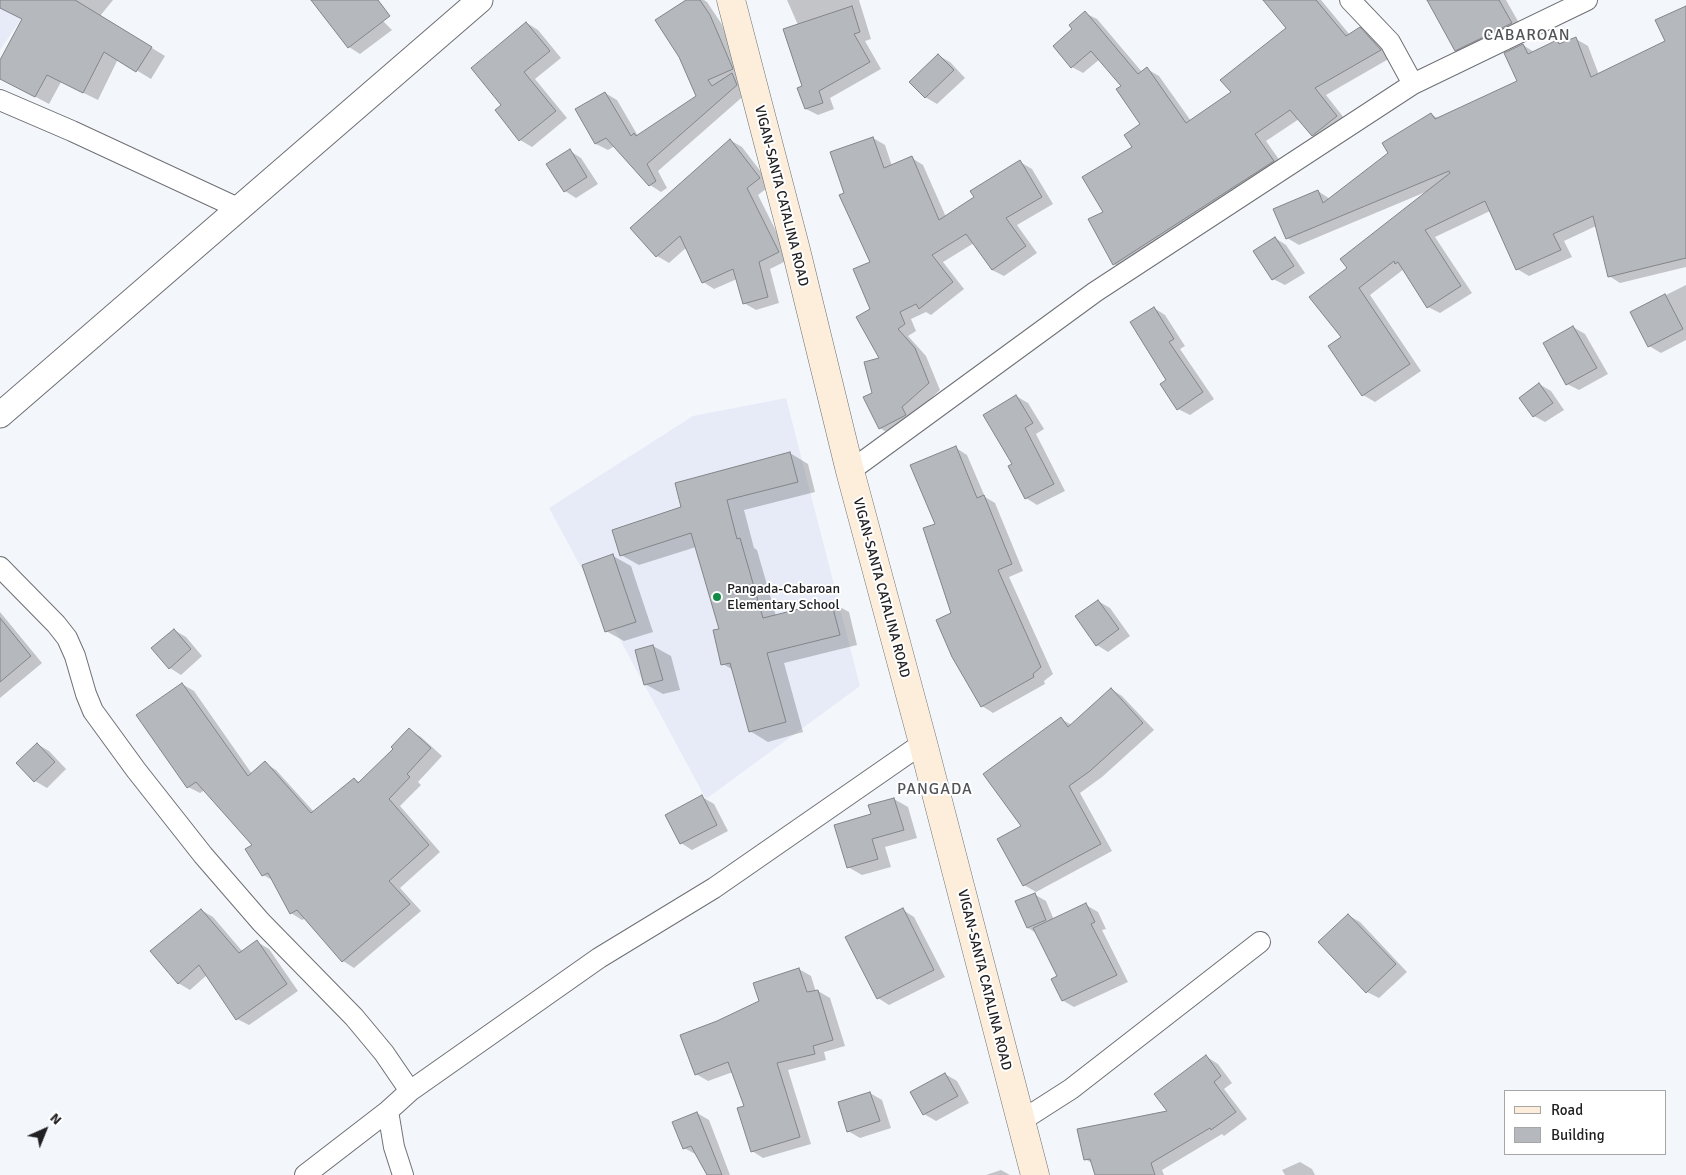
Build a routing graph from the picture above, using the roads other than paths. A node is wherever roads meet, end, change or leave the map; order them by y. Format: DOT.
graph roads {
  1 [pos="480,0"];
  2 [pos="731,0"];
  3 [pos="1350,0"];
  4 [pos="1587,0"];
  5 [pos="1413,84"];
  6 [pos="0,100"];
  7 [pos="240,209"];
  8 [pos="0,415"];
  9 [pos="850,471"];
  10 [pos="0,567"];
  11 [pos="923,743"];
  12 [pos="1260,942"];
  13 [pos="410,1090"];
  14 [pos="388,1111"];
  15 [pos="1021,1121"];
  16 [pos="305,1175"];
  17 [pos="403,1175"];
  18 [pos="1035,1175"];
  1 -- 7 [label="street"];
  2 -- 9 [label="main road, VIGAN-SANTA CATALINA ROAD"];
  3 -- 5 [label="street"];
  4 -- 5 [label="street"];
  5 -- 9 [label="street"];
  6 -- 7 [label="street"];
  7 -- 8 [label="street"];
  9 -- 11 [label="main road, VIGAN-SANTA CATALINA ROAD"];
  10 -- 13 [label="street"];
  11 -- 13 [label="street"];
  11 -- 15 [label="main road, VIGAN-SANTA CATALINA ROAD"];
  12 -- 15 [label="street"];
  13 -- 14 [label="street"];
  14 -- 16 [label="street"];
  14 -- 17 [label="street"];
  15 -- 18 [label="main road, VIGAN-SANTA CATALINA ROAD"];
}
